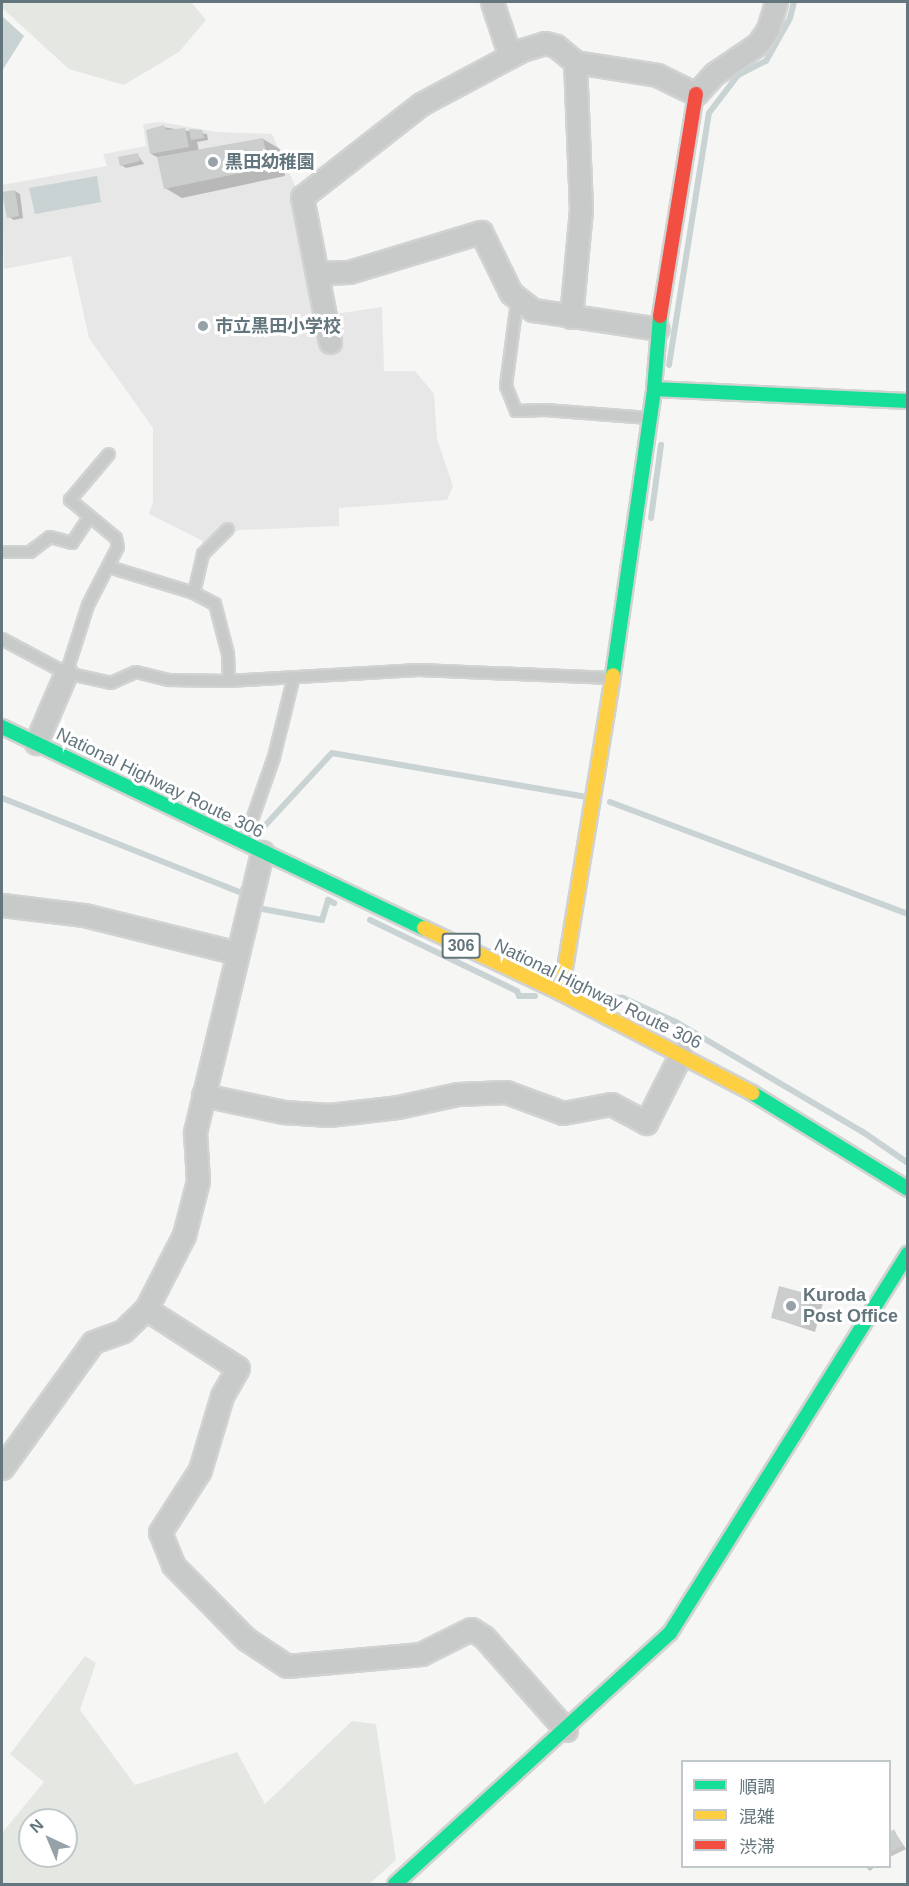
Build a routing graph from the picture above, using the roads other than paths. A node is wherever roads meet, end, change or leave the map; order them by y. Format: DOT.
graph roads {
  1 [pos="492,2"];
  2 [pos="776,2"];
  3 [pos="510,56"];
  4 [pos="575,62"];
  5 [pos="696,94"];
  6 [pos="318,273"];
  7 [pos="517,302"];
  8 [pos="571,317"];
  9 [pos="658,329"];
  10 [pos="330,342"];
  11 [pos="654,389"];
  12 [pos="908,401"];
  13 [pos="650,418"];
  14 [pos="109,454"];
  15 [pos="90,516"];
  16 [pos="228,529"];
  17 [pos="2,552"];
  18 [pos="109,567"];
  19 [pos="194,593"];
  20 [pos="2,639"];
  21 [pos="67,672"];
  22 [pos="613,678"];
  23 [pos="293,680"];
  24 [pos="229,681"];
  25 [pos="2,726"];
  26 [pos="36,743"];
  27 [pos="253,848"];
  28 [pos="2,905"];
  29 [pos="237,953"];
  30 [pos="561,993"];
  31 [pos="681,1054"];
  32 [pos="203,1095"];
  33 [pos="908,1190"];
  34 [pos="908,1253"];
  35 [pos="146,1309"];
  36 [pos="2,1468"];
  37 [pos="566,1730"];
  38 [pos="395,1884"];
  1 -- 3 [label="street"];
  2 -- 5 [label="street"];
  3 -- 4 [label="street"];
  3 -- 6 [label="street"];
  4 -- 5 [label="street"];
  4 -- 8 [label="street"];
  5 -- 9 [label="main road"];
  6 -- 7 [label="street"];
  6 -- 10 [label="street"];
  7 -- 8 [label="street"];
  7 -- 13 [label="lane"];
  8 -- 9 [label="street"];
  9 -- 11 [label="main road"];
  11 -- 12 [label="main road"];
  11 -- 13 [label="main road"];
  13 -- 22 [label="main road"];
  14 -- 15 [label="lane"];
  15 -- 17 [label="lane"];
  15 -- 18 [label="lane"];
  16 -- 19 [label="lane"];
  18 -- 19 [label="lane"];
  18 -- 21 [label="lane"];
  19 -- 24 [label="lane"];
  20 -- 21 [label="lane"];
  21 -- 24 [label="lane"];
  21 -- 26 [label="street"];
  22 -- 23 [label="lane"];
  22 -- 30 [label="main road"];
  23 -- 24 [label="lane"];
  23 -- 27 [label="lane"];
  25 -- 26 [label="main road, National Highway Route 306 / 306"];
  26 -- 27 [label="main road, National Highway Route 306 / 306"];
  27 -- 29 [label="street"];
  27 -- 30 [label="main road, National Highway Route 306 / 306"];
  28 -- 29 [label="street"];
  29 -- 32 [label="street"];
  30 -- 31 [label="main road, National Highway Route 306 / 306"];
  31 -- 32 [label="street"];
  31 -- 33 [label="main road, National Highway Route 306 / 306"];
  32 -- 35 [label="street"];
  34 -- 37 [label="main road"];
  35 -- 36 [label="street"];
  35 -- 37 [label="street"];
  37 -- 38 [label="main road"];
}
